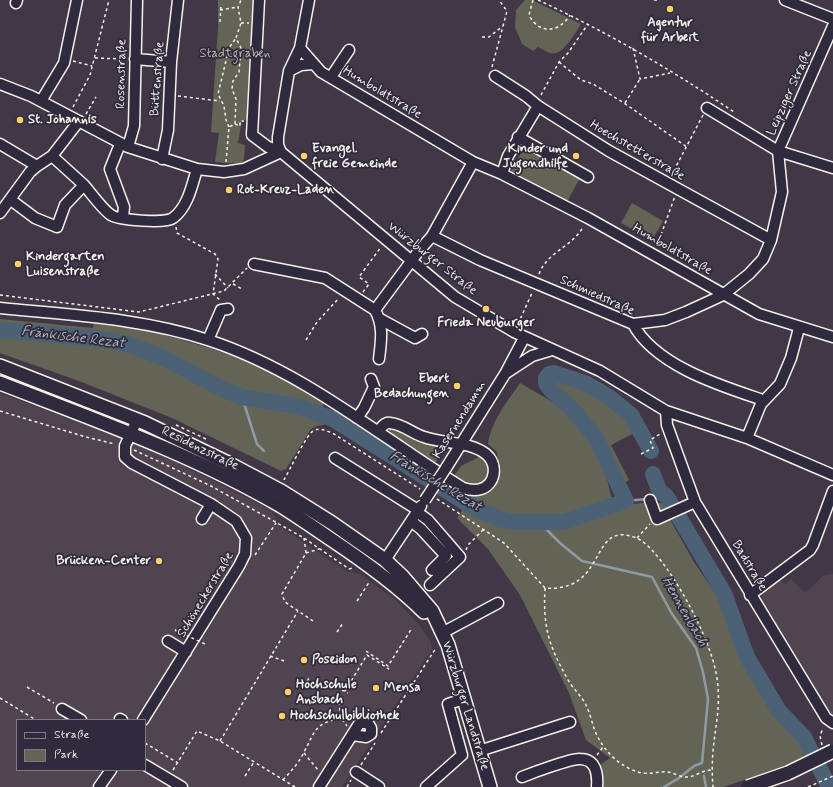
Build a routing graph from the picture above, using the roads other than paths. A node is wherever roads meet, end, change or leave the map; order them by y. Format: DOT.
graph roads {
  1 [pos="77,0"];
  2 [pos="136,0"];
  3 [pos="178,0"];
  4 [pos="259,0"];
  5 [pos="309,0"];
  6 [pos="785,0"];
  7 [pos="833,19"];
  8 [pos="833,26"];
  9 [pos="300,48"];
  10 [pos="349,50"];
  11 [pos="135,60"];
  12 [pos="171,62"];
  13 [pos="314,64"];
  14 [pos="289,71"];
  15 [pos="495,76"];
  16 [pos="331,77"];
  17 [pos="0,84"];
  18 [pos="40,101"];
  19 [pos="537,105"];
  20 [pos="707,108"];
  21 [pos="80,122"];
  22 [pos="518,137"];
  23 [pos="0,144"];
  24 [pos="124,145"];
  25 [pos="778,151"];
  26 [pos="281,152"];
  27 [pos="52,156"];
  28 [pos="162,159"];
  29 [pos="473,162"];
  30 [pos="37,166"];
  31 [pos="833,168"];
  32 [pos="197,169"];
  33 [pos="502,174"];
  34 [pos="588,177"];
  35 [pos="84,185"];
  36 [pos="11,200"];
  37 [pos="0,213"];
  38 [pos="123,217"];
  39 [pos="432,236"];
  40 [pos="771,240"];
  41 [pos="411,262"];
  42 [pos="254,264"];
  43 [pos="723,295"];
  44 [pos="0,308"];
  45 [pos="228,310"];
  46 [pos="378,314"];
  47 [pos="633,324"];
  48 [pos="799,328"];
  49 [pos="422,334"];
  50 [pos="833,337"];
  51 [pos="524,338"];
  52 [pos="208,340"];
  53 [pos="552,350"];
  54 [pos="379,360"];
  55 [pos="0,366"];
  56 [pos="505,374"];
  57 [pos="371,379"];
  58 [pos="0,384"];
  59 [pos="762,404"];
  60 [pos="666,411"];
  61 [pos="357,418"];
  62 [pos="136,420"];
  63 [pos="378,431"];
  64 [pos="131,433"];
  65 [pos="747,438"];
  66 [pos="460,445"];
  67 [pos="335,458"];
  68 [pos="833,476"];
  69 [pos="833,491"];
  70 [pos="650,500"];
  71 [pos="695,502"];
  72 [pos="211,504"];
  73 [pos="418,511"];
  74 [pos="202,519"];
  75 [pos="411,521"];
  76 [pos="385,560"];
  77 [pos="432,570"];
  78 [pos="374,575"];
  79 [pos="430,585"];
  80 [pos="750,595"];
  81 [pos="498,603"];
  82 [pos="440,630"];
  83 [pos="168,641"];
  84 [pos="186,652"];
  85 [pos="464,699"];
  86 [pos="62,709"];
  87 [pos="79,719"];
  88 [pos="144,719"];
  89 [pos="570,722"];
  90 [pos="833,723"];
  91 [pos="353,735"];
  92 [pos="479,751"];
  93 [pos="833,751"];
  94 [pos="146,766"];
  95 [pos="110,771"];
  96 [pos="356,772"];
  97 [pos="522,777"];
  98 [pos="99,787"];
  99 [pos="182,787"];
  100 [pos="319,787"];
  101 [pos="379,787"];
  102 [pos="426,787"];
  103 [pos="490,787"];
  104 [pos="597,787"];
  105 [pos="748,787"];
  1 -- 18 [label="street"];
  2 -- 11 [label="street, Rosenstraße"];
  3 -- 12 [label="street, Büttenstraße"];
  4 -- 26 [label="street, Würzburger Straße"];
  5 -- 9 [label="street"];
  6 -- 7 [label="street"];
  8 -- 25 [label="street, Leipziger Straße"];
  9 -- 13 [label="street, Humboldtstraße"];
  9 -- 14 [label="street"];
  10 -- 16 [label="street"];
  11 -- 12 [label="street"];
  11 -- 24 [label="street, Rosenstraße"];
  12 -- 28 [label="street, Büttenstraße"];
  13 -- 14 [label="street"];
  13 -- 16 [label="street, Humboldtstraße"];
  14 -- 26 [label="street"];
  15 -- 19 [label="street, Hoechstetterstraße"];
  16 -- 29 [label="street, Humboldtstraße"];
  17 -- 18 [label="street"];
  18 -- 21 [label="street"];
  19 -- 22 [label="street"];
  19 -- 40 [label="street, Hoechstetterstraße"];
  20 -- 25 [label="street"];
  21 -- 24 [label="street"];
  21 -- 27 [label="street"];
  22 -- 33 [label="street"];
  22 -- 34 [label="street"];
  23 -- 30 [label="street"];
  24 -- 28 [label="street"];
  24 -- 38 [label="street, Rosenstraße"];
  25 -- 31 [label="street"];
  25 -- 40 [label="street, Leipziger Straße"];
  26 -- 32 [label="street"];
  26 -- 41 [label="street, Würzburger Straße"];
  27 -- 30 [label="street"];
  27 -- 35 [label="street"];
  28 -- 32 [label="street"];
  29 -- 33 [label="street, Humboldtstraße"];
  29 -- 39 [label="street"];
  30 -- 36 [label="street"];
  32 -- 38 [label="street"];
  33 -- 43 [label="street, Humboldtstraße"];
  35 -- 36 [label="street"];
  35 -- 38 [label="street"];
  36 -- 37 [label="street"];
  39 -- 41 [label="street"];
  39 -- 47 [label="street, Schmiedstraße"];
  40 -- 43 [label="street, Leipziger Straße"];
  41 -- 46 [label="street"];
  41 -- 51 [label="street, Würzburger Straße"];
  42 -- 46 [label="street"];
  43 -- 47 [label="street, Leipziger Straße"];
  43 -- 48 [label="street, Humboldtstraße"];
  44 -- 52 [label="street"];
  45 -- 52 [label="street"];
  46 -- 49 [label="street"];
  46 -- 54 [label="street"];
  47 -- 59 [label="street, Schmiedstraße"];
  48 -- 50 [label="street, Humboldtstraße"];
  48 -- 59 [label="street"];
  51 -- 53 [label="street, Würzburger Straße"];
  51 -- 56 [label="street, Kasernendamm"];
  52 -- 61 [label="street"];
  53 -- 56 [label="street, Kasernendamm"];
  53 -- 60 [label="street, Würzburger Straße"];
  55 -- 62 [label="main road, Residenzstraße"];
  56 -- 66 [label="street, Kasernendamm"];
  57 -- 61 [label="street"];
  58 -- 64 [label="main road, Residenzstraße"];
  59 -- 65 [label="street"];
  60 -- 65 [label="street, Würzburger Straße"];
  60 -- 71 [label="street, Badstraße"];
  61 -- 63 [label="street"];
  62 -- 64 [label="street"];
  62 -- 76 [label="main road, Residenzstraße"];
  63 -- 66 [label="street"];
  63 -- 66 [label="street"];
  64 -- 72 [label="street, Schöneckerstraße"];
  64 -- 78 [label="main road, Residenzstraße"];
  65 -- 68 [label="street, Würzburger Straße"];
  66 -- 73 [label="street, Kasernendamm, bridge"];
  67 -- 73 [label="street"];
  69 -- 80 [label="street"];
  70 -- 71 [label="street"];
  71 -- 80 [label="street, Badstraße"];
  72 -- 74 [label="street"];
  72 -- 84 [label="street, Schöneckerstraße"];
  73 -- 75 [label="street, Kasernendamm"];
  73 -- 79 [label="street"];
  75 -- 76 [label="street, Kasernendamm"];
  75 -- 77 [label="street"];
  76 -- 78 [label="main road"];
  76 -- 82 [label="main road, Würzburger Landstraße"];
  78 -- 82 [label="main road, Würzburger Landstraße"];
  80 -- 90 [label="street, Badstraße"];
  81 -- 82 [label="street"];
  82 -- 85 [label="main road, Würzburger Landstraße"];
  83 -- 84 [label="street"];
  84 -- 88 [label="street, Schöneckerstraße"];
  85 -- 92 [label="main road, Würzburger Landstraße"];
  85 -- 102 [label="street"];
  86 -- 87 [label="street"];
  89 -- 92 [label="street"];
  91 -- 100 [label="street"];
  92 -- 103 [label="main road, Würzburger Landstraße"];
  93 -- 105 [label="main road, bridge"];
  94 -- 99 [label="street"];
  95 -- 98 [label="street"];
  96 -- 101 [label="street"];
  97 -- 104 [label="street"];
}
